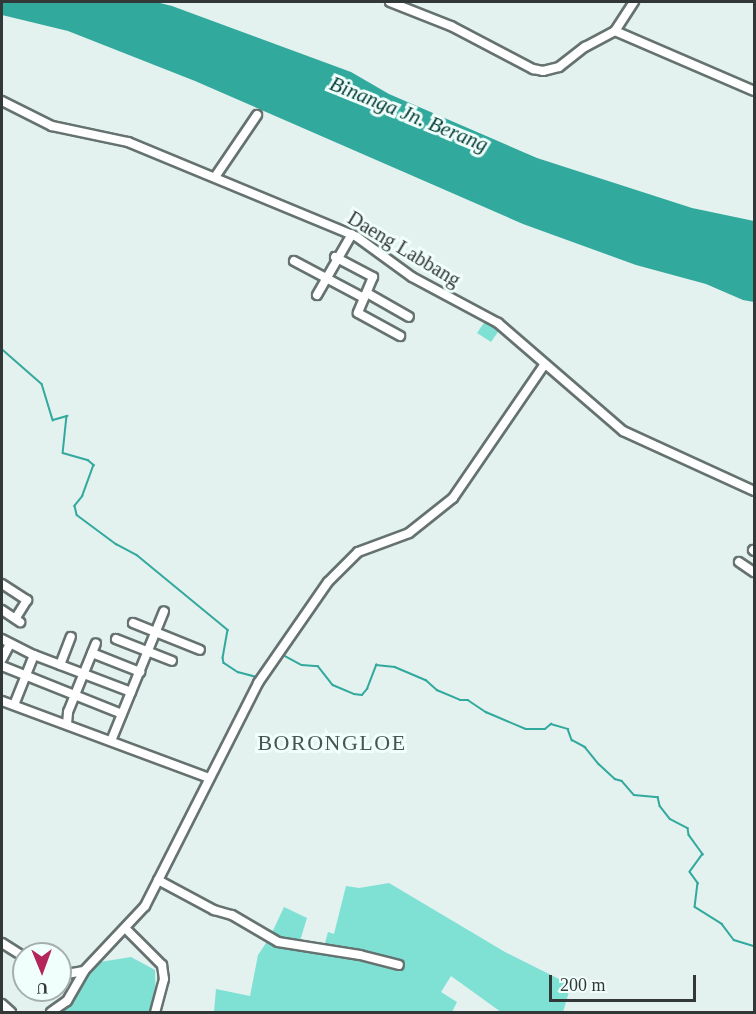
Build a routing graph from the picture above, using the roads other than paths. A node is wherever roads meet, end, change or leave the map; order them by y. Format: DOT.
graph roads {
  1 [pos="390,2"];
  2 [pos="634,2"];
  3 [pos="615,31"];
  4 [pos="754,91"];
  5 [pos="2,101"];
  6 [pos="257,115"];
  7 [pos="215,177"];
  8 [pos="350,233"];
  9 [pos="337,258"];
  10 [pos="294,261"];
  11 [pos="325,279"];
  12 [pos="318,295"];
  13 [pos="365,295"];
  14 [pos="409,317"];
  15 [pos="400,336"];
  16 [pos="544,365"];
  17 [pos="754,491"];
  18 [pos="739,562"];
  19 [pos="754,573"];
  20 [pos="2,584"];
  21 [pos="2,610"];
  22 [pos="165,611"];
  23 [pos="133,622"];
  24 [pos="156,632"];
  25 [pos="71,637"];
  26 [pos="2,639"];
  27 [pos="116,639"];
  28 [pos="96,643"];
  29 [pos="10,644"];
  30 [pos="200,650"];
  31 [pos="148,652"];
  32 [pos="92,654"];
  33 [pos="34,655"];
  34 [pos="2,659"];
  35 [pos="172,661"];
  36 [pos="60,665"];
  37 [pos="2,666"];
  38 [pos="140,672"];
  39 [pos="83,674"];
  40 [pos="26,676"];
  41 [pos="131,692"];
  42 [pos="75,695"];
  43 [pos="2,701"];
  44 [pos="14,705"];
  45 [pos="122,714"];
  46 [pos="68,724"];
  47 [pos="111,741"];
  48 [pos="209,778"];
  49 [pos="158,880"];
  50 [pos="126,929"];
  51 [pos="399,965"];
  52 [pos="84,971"];
  53 [pos="72,973"];
  54 [pos="72,982"];
  55 [pos="76,984"];
  56 [pos="2,1004"];
  57 [pos="11,1012"];
  58 [pos="51,1012"];
  59 [pos="155,1012"];
  1 -- 3 [label="street"];
  2 -- 3 [label="street"];
  3 -- 4 [label="street"];
  5 -- 7 [label="street, Daeng Labbang"];
  6 -- 7 [label="street"];
  7 -- 8 [label="street, Daeng Labbang"];
  8 -- 9 [label="street"];
  8 -- 16 [label="street, Daeng Labbang"];
  9 -- 11 [label="street"];
  9 -- 13 [label="street"];
  10 -- 11 [label="street"];
  11 -- 12 [label="street"];
  11 -- 13 [label="street"];
  13 -- 14 [label="street"];
  13 -- 15 [label="street"];
  16 -- 17 [label="street, Daeng Labbang"];
  16 -- 48 [label="street"];
  18 -- 19 [label="street"];
  20 -- 21 [label="street"];
  22 -- 24 [label="street"];
  23 -- 24 [label="street"];
  24 -- 30 [label="street"];
  24 -- 31 [label="street"];
  25 -- 36 [label="street"];
  26 -- 29 [label="street"];
  27 -- 31 [label="street"];
  28 -- 32 [label="street"];
  29 -- 33 [label="street"];
  29 -- 34 [label="street"];
  31 -- 35 [label="street"];
  31 -- 38 [label="street"];
  32 -- 38 [label="street"];
  32 -- 39 [label="street"];
  33 -- 36 [label="street"];
  33 -- 40 [label="street"];
  36 -- 39 [label="street"];
  37 -- 40 [label="street"];
  38 -- 41 [label="street"];
  39 -- 41 [label="street"];
  39 -- 42 [label="street"];
  40 -- 42 [label="street"];
  40 -- 44 [label="street"];
  41 -- 45 [label="street"];
  42 -- 45 [label="street"];
  42 -- 46 [label="street"];
  43 -- 44 [label="street"];
  44 -- 46 [label="street"];
  45 -- 47 [label="street"];
  46 -- 47 [label="street"];
  47 -- 48 [label="street"];
  48 -- 49 [label="street"];
  49 -- 50 [label="street"];
  49 -- 51 [label="street"];
  50 -- 52 [label="street"];
  50 -- 59 [label="street"];
  52 -- 53 [label="street"];
  52 -- 55 [label="street"];
  54 -- 55 [label="street"];
  55 -- 58 [label="street"];
  56 -- 57 [label="street"];
}
